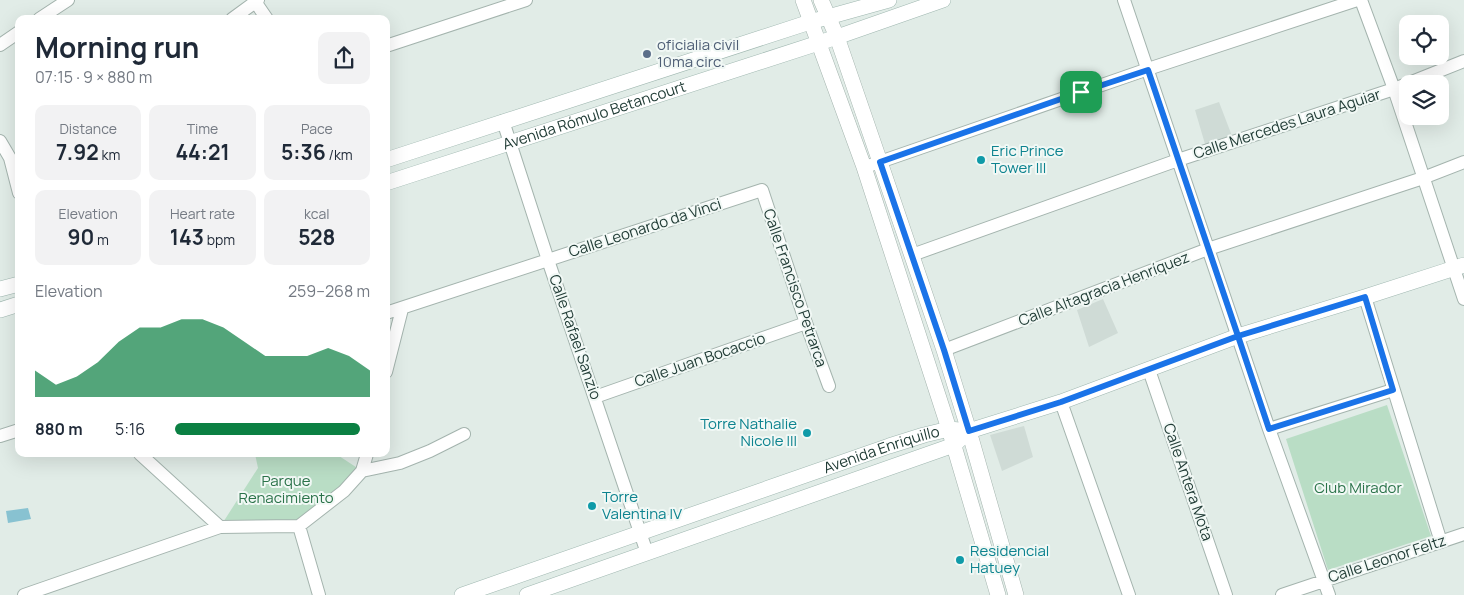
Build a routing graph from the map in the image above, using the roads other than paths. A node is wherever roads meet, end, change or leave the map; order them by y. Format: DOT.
graph roads {
  1 [pos="68,0"];
  2 [pos="803,0"];
  3 [pos="821,0"];
  4 [pos="888,0"];
  5 [pos="943,0"];
  6 [pos="1124,0"];
  7 [pos="1359,0"];
  8 [pos="256,1"];
  9 [pos="517,1"];
  10 [pos="45,15"];
  11 [pos="237,15"];
  12 [pos="265,15"];
  13 [pos="828,17"];
  14 [pos="810,22"];
  15 [pos="15,35"];
  16 [pos="837,36"];
  17 [pos="818,43"];
  18 [pos="0,45"];
  19 [pos="390,45"];
  20 [pos="1464,61"];
  21 [pos="1148,70"];
  22 [pos="1394,88"];
  23 [pos="503,121"];
  24 [pos="0,141"];
  25 [pos="510,143"];
  26 [pos="10,158"];
  27 [pos="390,159"];
  28 [pos="1178,160"];
  29 [pos="880,162"];
  30 [pos="1464,162"];
  31 [pos="864,167"];
  32 [pos="15,177"];
  33 [pos="1423,178"];
  34 [pos="390,182"];
  35 [pos="762,190"];
  36 [pos="1208,248"];
  37 [pos="912,255"];
  38 [pos="548,260"];
  39 [pos="1459,267"];
  40 [pos="15,285"];
  41 [pos="0,289"];
  42 [pos="1365,297"];
  43 [pos="1464,299"];
  44 [pos="15,305"];
  45 [pos="402,309"];
  46 [pos="0,310"];
  47 [pos="390,313"];
  48 [pos="806,322"];
  49 [pos="1238,336"];
  50 [pos="944,350"];
  51 [pos="390,356"];
  52 [pos="1149,370"];
  53 [pos="829,386"];
  54 [pos="1393,390"];
  55 [pos="595,397"];
  56 [pos="1061,402"];
  57 [pos="1269,429"];
  58 [pos="949,430"];
  59 [pos="15,431"];
  60 [pos="969,431"];
  61 [pos="464,434"];
  62 [pos="0,436"];
  63 [pos="954,445"];
  64 [pos="143,457"];
  65 [pos="366,457"];
  66 [pos="362,471"];
  67 [pos="220,526"];
  68 [pos="299,526"];
  69 [pos="640,532"];
  70 [pos="1464,534"];
  71 [pos="1441,542"];
  72 [pos="647,553"];
  73 [pos="1324,580"];
  74 [pos="24,595"];
  75 [pos="319,595"];
  76 [pos="462,595"];
  77 [pos="527,595"];
  78 [pos="998,595"];
  79 [pos="1016,595"];
  80 [pos="1129,595"];
  81 [pos="1226,595"];
  82 [pos="1282,595"];
  83 [pos="1329,595"];
  1 -- 10 [label="street"];
  2 -- 14 [label="main road"];
  3 -- 13 [label="main road"];
  4 -- 13 [label="main road, Avenida Rómulo Betancourt"];
  5 -- 16 [label="main road, Avenida Rómulo Betancourt"];
  6 -- 21 [label="street"];
  7 -- 21 [label="street"];
  7 -- 22 [label="street"];
  8 -- 11 [label="street"];
  8 -- 12 [label="street"];
  9 -- 19 [label="street"];
  13 -- 14 [label="main road, Avenida Rómulo Betancourt"];
  13 -- 16 [label="main road"];
  14 -- 17 [label="main road"];
  14 -- 23 [label="main road, Avenida Rómulo Betancourt"];
  15 -- 18 [label="street"];
  16 -- 17 [label="main road, Avenida Rómulo Betancourt"];
  16 -- 29 [label="main road"];
  17 -- 25 [label="main road, Avenida Rómulo Betancourt"];
  17 -- 31 [label="main road"];
  20 -- 22 [label="street, Calle Mercedes Laura Aguiar"];
  21 -- 28 [label="street"];
  21 -- 29 [label="street"];
  22 -- 28 [label="street, Calle Mercedes Laura Aguiar"];
  22 -- 33 [label="street"];
  23 -- 25 [label="street, Calle Rafael Sanzio"];
  23 -- 27 [label="main road, Avenida Rómulo Betancourt"];
  24 -- 26 [label="street"];
  25 -- 34 [label="main road, Avenida Rómulo Betancourt"];
  25 -- 38 [label="street, Calle Rafael Sanzio"];
  26 -- 32 [label="street"];
  28 -- 36 [label="street"];
  28 -- 37 [label="street, Calle Mercedes Laura Aguiar"];
  29 -- 31 [label="street"];
  29 -- 37 [label="main road"];
  30 -- 33 [label="street, Calle Altagracia Henríquez"];
  31 -- 58 [label="main road"];
  33 -- 36 [label="street, Calle Altagracia Henríquez"];
  33 -- 39 [label="street"];
  35 -- 38 [label="street, Calle Leonardo da Vinci"];
  35 -- 48 [label="street, Calle Francisco Petrarca"];
  36 -- 49 [label="street"];
  36 -- 50 [label="street, Calle Altagracia Henríquez"];
  37 -- 50 [label="main road"];
  38 -- 45 [label="street, Calle Leonardo da Vinci"];
  38 -- 55 [label="street, Calle Rafael Sanzio"];
  39 -- 42 [label="main road"];
  39 -- 43 [label="street"];
  40 -- 41 [label="main road"];
  42 -- 49 [label="main road"];
  42 -- 54 [label="street"];
  44 -- 46 [label="main road"];
  45 -- 47 [label="street, Calle Leonardo da Vinci"];
  45 -- 51 [label="street"];
  48 -- 53 [label="street, Calle Francisco Petrarca"];
  48 -- 55 [label="street, Calle Juan Bocaccio"];
  49 -- 52 [label="main road"];
  49 -- 57 [label="street"];
  50 -- 60 [label="main road"];
  52 -- 56 [label="main road"];
  52 -- 81 [label="street, Calle Antera Mota"];
  54 -- 57 [label="street"];
  54 -- 71 [label="street"];
  55 -- 69 [label="street, Calle Rafael Sanzio"];
  56 -- 60 [label="main road"];
  56 -- 80 [label="street"];
  57 -- 73 [label="street"];
  58 -- 60 [label="main road, Avenida Enriquillo"];
  58 -- 63 [label="main road"];
  58 -- 69 [label="main road, Avenida Enriquillo"];
  59 -- 62 [label="street"];
  60 -- 63 [label="main road, Avenida Enriquillo"];
  60 -- 79 [label="main road"];
  61 -- 66 [label="street"];
  63 -- 72 [label="main road, Avenida Enriquillo"];
  63 -- 78 [label="main road"];
  64 -- 67 [label="street"];
  65 -- 66 [label="street"];
  66 -- 68 [label="street"];
  67 -- 68 [label="street"];
  67 -- 74 [label="street"];
  68 -- 75 [label="street"];
  69 -- 72 [label="street, Calle Rafael Sanzio"];
  69 -- 76 [label="main road, Avenida Enriquillo"];
  70 -- 71 [label="street, Calle Leonor Feltz"];
  71 -- 73 [label="street, Calle Leonor Feltz"];
  72 -- 77 [label="main road, Avenida Enriquillo"];
  73 -- 82 [label="street, Calle Leonor Feltz"];
  73 -- 83 [label="street"];
}
